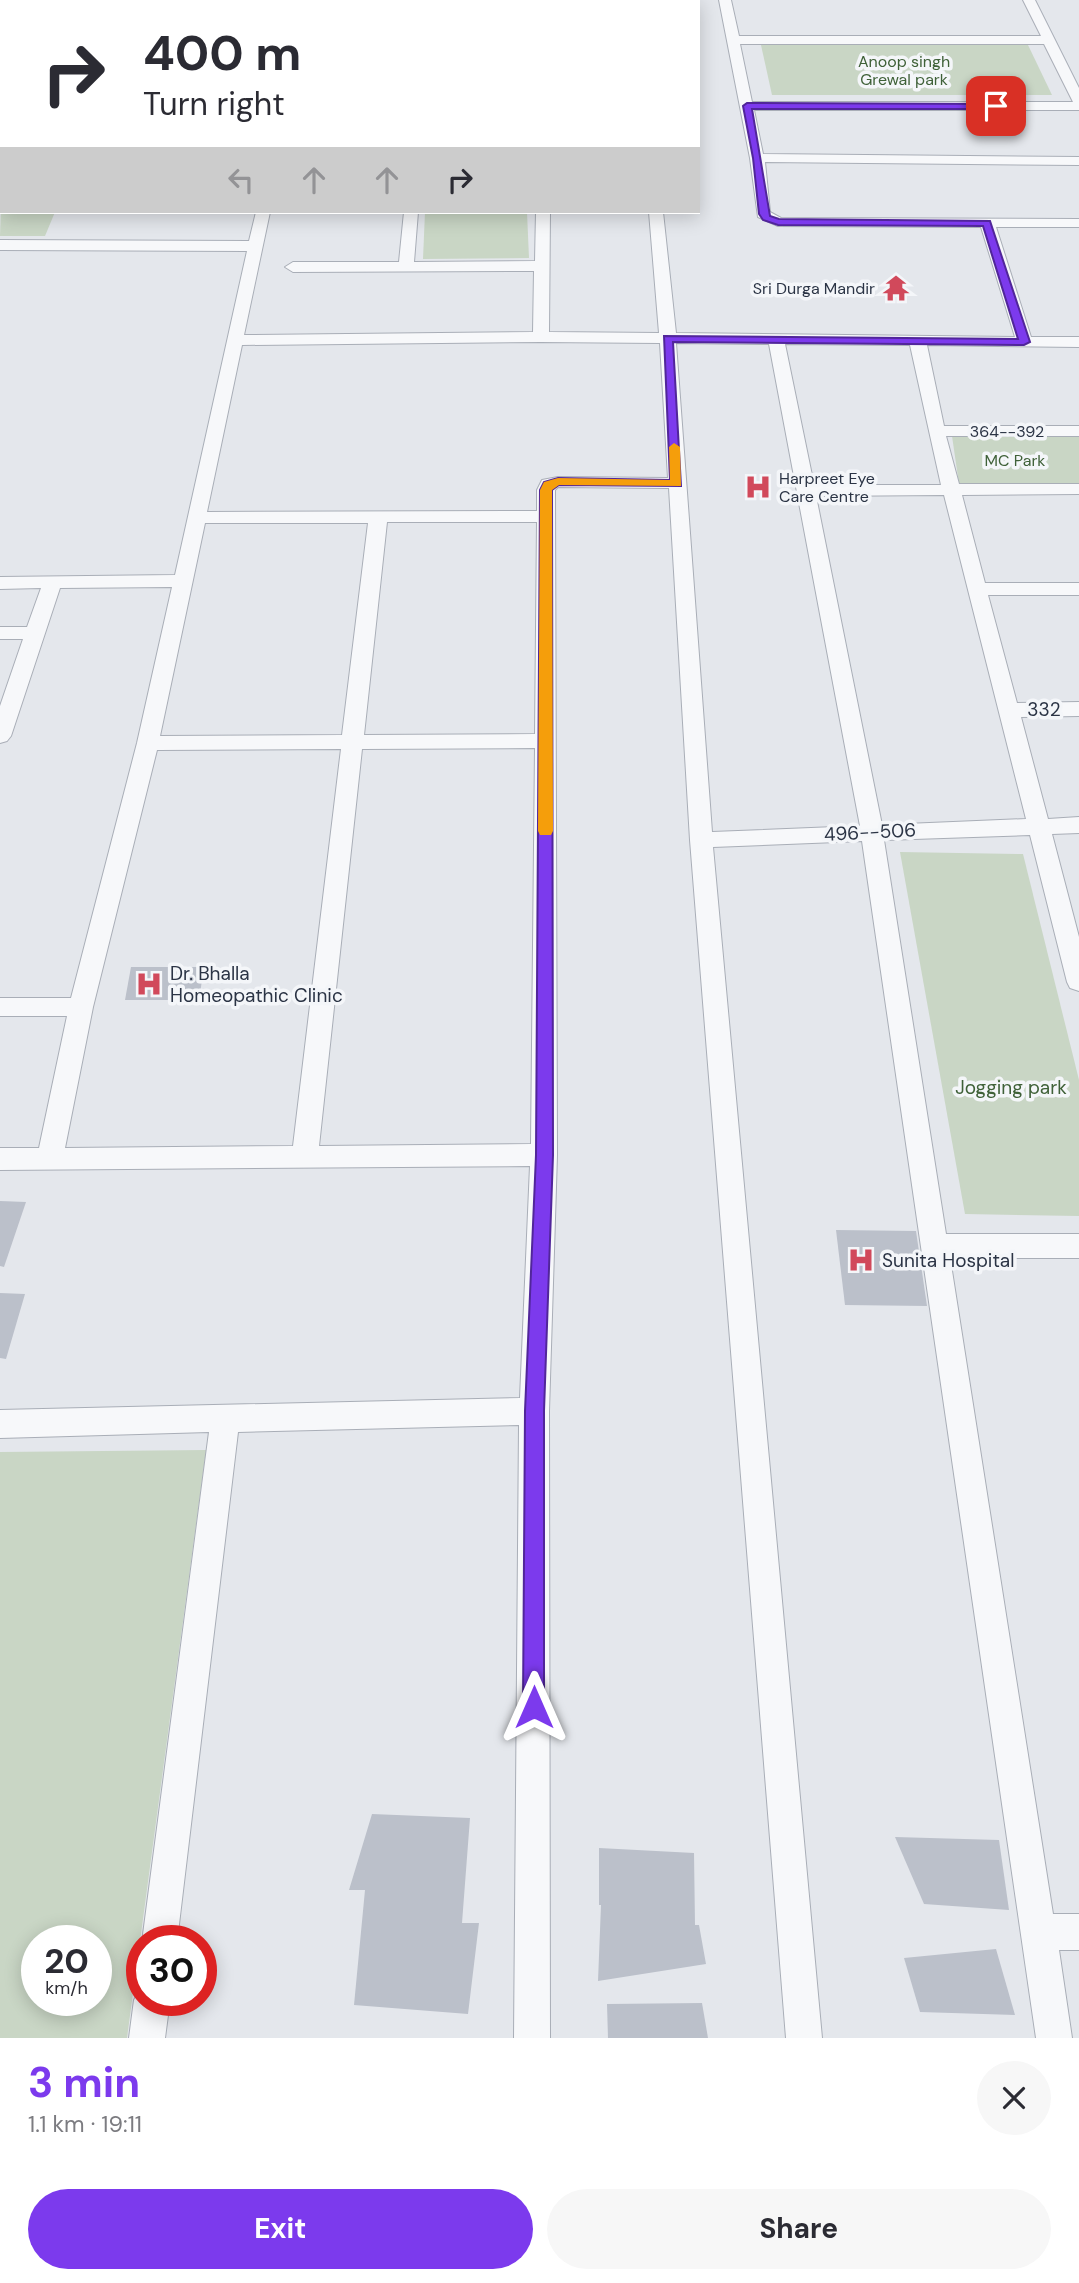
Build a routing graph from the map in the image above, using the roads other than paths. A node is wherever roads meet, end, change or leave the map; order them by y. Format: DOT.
graph roads {
  1 [pos="725,0"];
  2 [pos="1029,0"];
  3 [pos="733,40"];
  4 [pos="1049,40"];
  5 [pos="1079,101"];
  6 [pos="747,106"];
  7 [pos="1079,106"];
  8 [pos="757,158"];
  9 [pos="1079,161"];
  10 [pos="263,214"];
  11 [pos="411,214"];
  12 [pos="543,214"];
  13 [pos="656,214"];
  14 [pos="987,223"];
  15 [pos="1079,223"];
  16 [pos="0,245"];
  17 [pos="256,247"];
  18 [pos="293,267"];
  19 [pos="406,267"];
  20 [pos="543,267"];
  21 [pos="541,337"];
  22 [pos="668,339"];
  23 [pos="237,340"];
  24 [pos="776,340"];
  25 [pos="918,342"];
  26 [pos="1024,342"];
  27 [pos="1079,342"];
  28 [pos="936,431"];
  29 [pos="1079,431"];
  30 [pos="677,483"];
  31 [pos="951,489"];
  32 [pos="1079,489"];
  33 [pos="804,491"];
  34 [pos="378,516"];
  35 [pos="548,516"];
  36 [pos="197,518"];
  37 [pos="183,581"];
  38 [pos="0,583"];
  39 [pos="52,583"];
  40 [pos="977,589"];
  41 [pos="1079,589"];
  42 [pos="0,633"];
  43 [pos="35,633"];
  44 [pos="1008,709"];
  45 [pos="1079,709"];
  46 [pos="4,710"];
  47 [pos="0,736"];
  48 [pos="350,741"];
  49 [pos="546,741"];
  50 [pos="148,743"];
  51 [pos="1038,825"];
  52 [pos="1079,825"];
  53 [pos="873,832"];
  54 [pos="701,840"];
  55 [pos="1075,947"];
  56 [pos="1079,982"];
  57 [pos="0,1007"];
  58 [pos="81,1007"];
  59 [pos="305,1155"];
  60 [pos="544,1155"];
  61 [pos="0,1159"];
  62 [pos="50,1159"];
  63 [pos="933,1245"];
  64 [pos="1079,1246"];
  65 [pos="534,1411"];
  66 [pos="225,1419"];
  67 [pos="0,1424"];
  68 [pos="161,1925"];
  69 [pos="1036,1932"];
  70 [pos="1079,1932"];
  71 [pos="150,2016"];
  72 [pos="147,2038"];
  73 [pos="532,2038"];
  74 [pos="804,2038"];
  75 [pos="1054,2038"];
  1 -- 3 [label="street"];
  2 -- 4 [label="street"];
  3 -- 4 [label="street"];
  3 -- 6 [label="street"];
  4 -- 5 [label="street"];
  6 -- 7 [label="street"];
  6 -- 8 [label="street"];
  8 -- 9 [label="street"];
  8 -- 14 [label="street"];
  10 -- 17 [label="street"];
  11 -- 19 [label="street"];
  12 -- 20 [label="street"];
  13 -- 22 [label="street"];
  14 -- 15 [label="street"];
  14 -- 26 [label="street"];
  16 -- 17 [label="street"];
  17 -- 23 [label="street"];
  18 -- 19 [label="street"];
  19 -- 20 [label="street"];
  20 -- 21 [label="street"];
  21 -- 22 [label="street"];
  21 -- 23 [label="street"];
  22 -- 24 [label="street"];
  22 -- 30 [label="street"];
  23 -- 36 [label="street"];
  24 -- 25 [label="street"];
  24 -- 33 [label="street"];
  25 -- 26 [label="street"];
  25 -- 28 [label="street"];
  26 -- 27 [label="street"];
  28 -- 29 [label="street, 364--392"];
  28 -- 31 [label="street"];
  30 -- 35 [label="street"];
  30 -- 54 [label="street"];
  31 -- 32 [label="street"];
  31 -- 33 [label="street"];
  31 -- 40 [label="street"];
  33 -- 53 [label="street"];
  34 -- 35 [label="street"];
  34 -- 36 [label="street"];
  34 -- 48 [label="street"];
  35 -- 49 [label="street"];
  36 -- 37 [label="street"];
  37 -- 39 [label="street"];
  37 -- 50 [label="street"];
  38 -- 39 [label="street"];
  39 -- 43 [label="street"];
  40 -- 41 [label="street"];
  40 -- 44 [label="street"];
  42 -- 43 [label="street"];
  43 -- 46 [label="street"];
  44 -- 45 [label="street, 332"];
  44 -- 51 [label="street"];
  46 -- 47 [label="street"];
  48 -- 49 [label="street"];
  48 -- 50 [label="street"];
  48 -- 59 [label="street"];
  49 -- 60 [label="street"];
  50 -- 58 [label="street"];
  51 -- 52 [label="street, 496--506"];
  51 -- 53 [label="street, 496--506"];
  51 -- 55 [label="street"];
  53 -- 54 [label="street, 496--506"];
  53 -- 63 [label="street"];
  54 -- 74 [label="street"];
  55 -- 56 [label="street"];
  57 -- 58 [label="street"];
  58 -- 62 [label="street"];
  59 -- 60 [label="street"];
  59 -- 62 [label="street"];
  60 -- 65 [label="street"];
  61 -- 62 [label="street"];
  63 -- 64 [label="street"];
  63 -- 69 [label="street"];
  65 -- 66 [label="street"];
  65 -- 73 [label="street"];
  66 -- 67 [label="street"];
  66 -- 68 [label="street"];
  69 -- 70 [label="street"];
  69 -- 75 [label="street"];
  71 -- 72 [label="street"];
}
